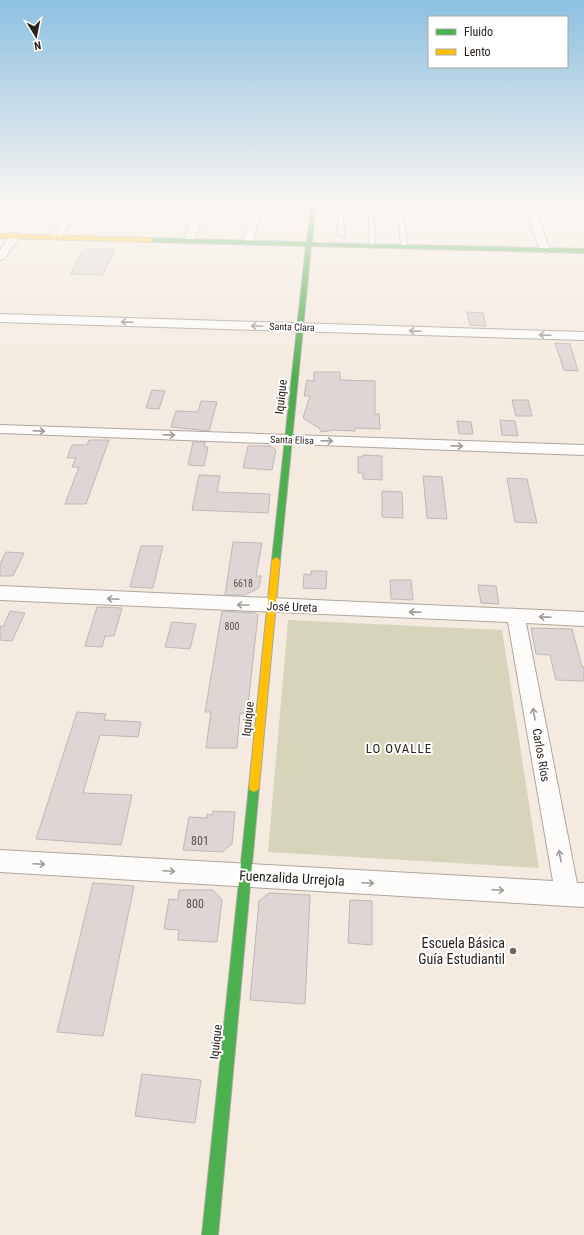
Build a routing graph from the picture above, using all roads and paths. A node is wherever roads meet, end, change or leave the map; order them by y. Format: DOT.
graph roads {
  1 [pos="307,264"];
  2 [pos="0,318"];
  3 [pos="300,327"];
  4 [pos="584,336"];
  5 [pos="0,429"];
  6 [pos="289,440"];
  7 [pos="584,450"];
  8 [pos="0,593"];
  9 [pos="271,606"];
  10 [pos="516,616"];
  11 [pos="584,619"];
  12 [pos="0,861"];
  13 [pos="245,876"];
  14 [pos="575,895"];
  15 [pos="210,1235"];
  1 -- 3 [label="street, Iquique"];
  3 -- 2 [label="street, Santa Clara, one-way"];
  4 -- 3 [label="street, Santa Clara, one-way"];
  3 -- 6 [label="street, Iquique"];
  5 -- 6 [label="street, Santa Elisa, one-way"];
  6 -- 7 [label="street, Santa Elisa, one-way"];
  6 -- 9 [label="street, Iquique"];
  9 -- 8 [label="street, José Ureta, one-way"];
  10 -- 9 [label="street, José Ureta, one-way"];
  9 -- 13 [label="street, Iquique"];
  11 -- 10 [label="street, José Ureta, one-way"];
  14 -- 10 [label="street, Carlos Ríos, one-way"];
  12 -- 13 [label="street, Fuenzalida Urrejola, one-way"];
  13 -- 14 [label="street, Fuenzalida Urrejola, one-way"];
  13 -- 15 [label="street, Iquique"];
}
